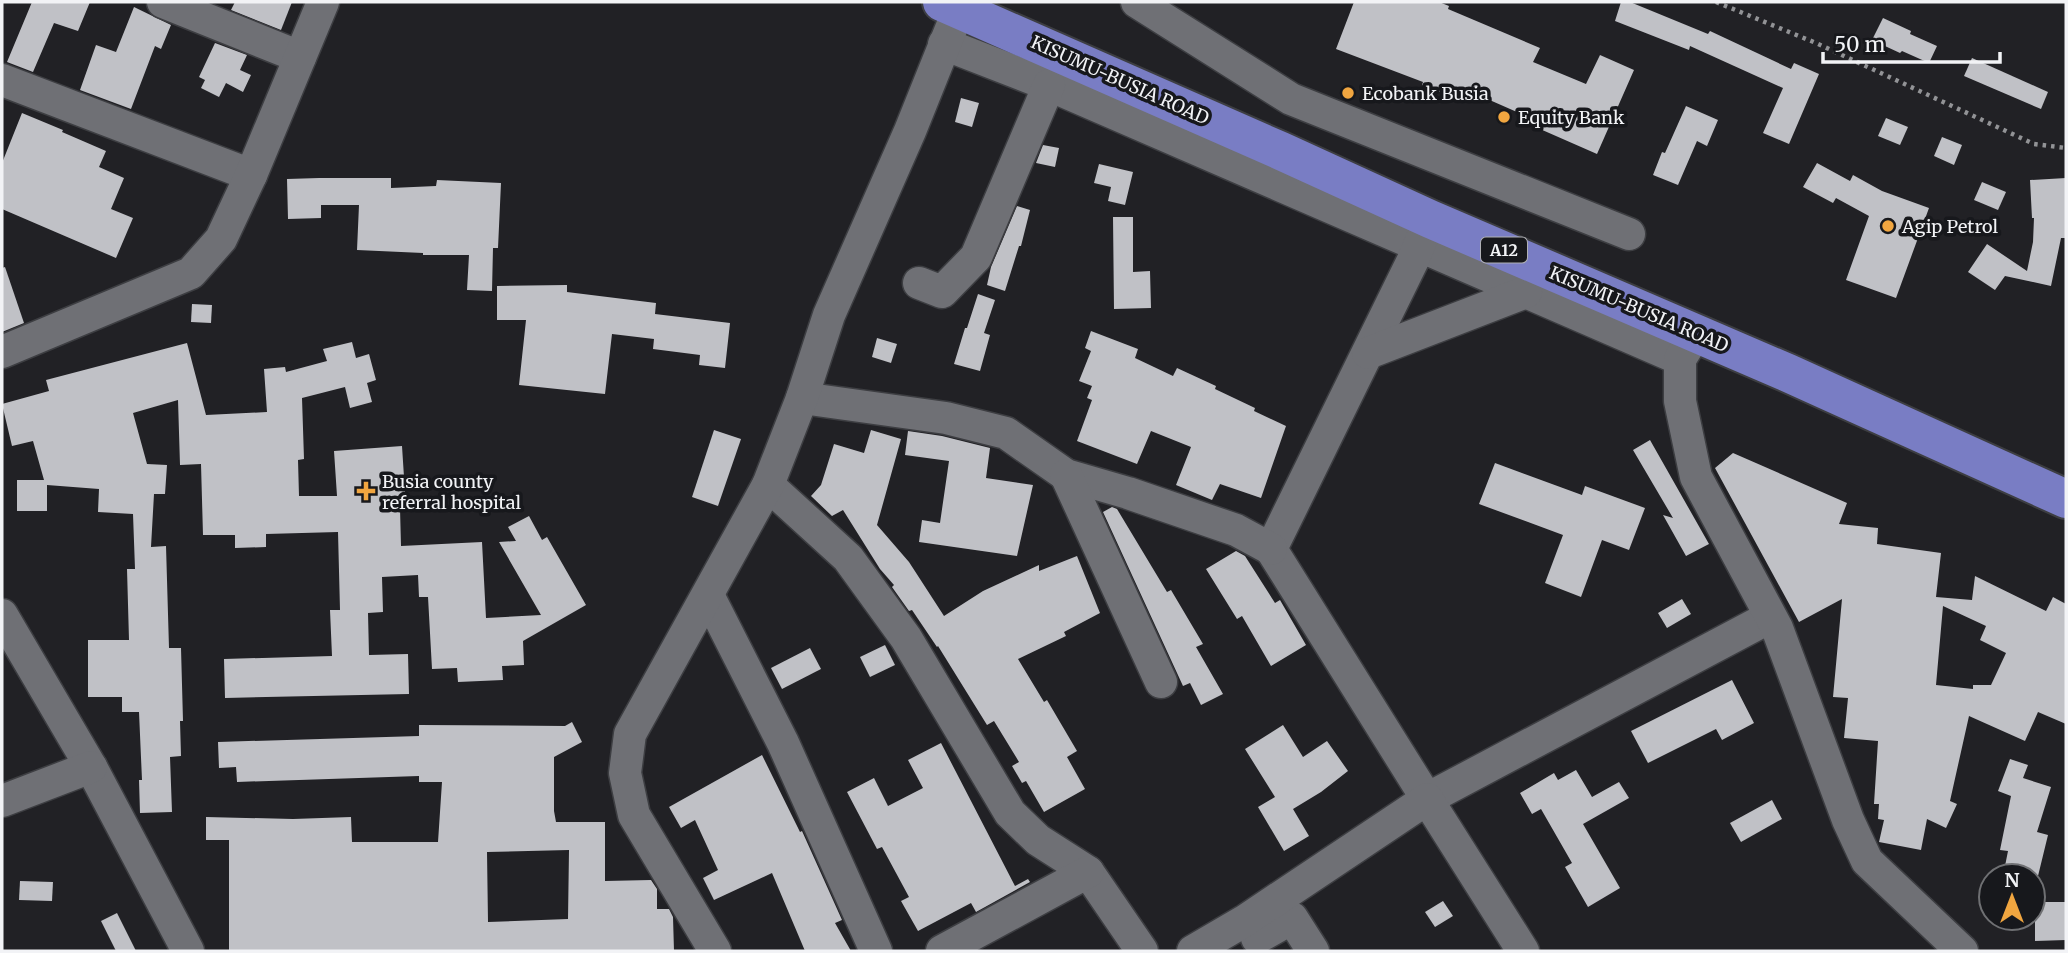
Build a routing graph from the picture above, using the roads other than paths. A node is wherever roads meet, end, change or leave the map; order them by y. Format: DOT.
graph roads {
  1 [pos="163,2"];
  2 [pos="323,2"];
  3 [pos="1137,2"];
  4 [pos="950,5"];
  5 [pos="944,44"];
  6 [pos="300,57"];
  7 [pos="2,80"];
  8 [pos="1049,85"];
  9 [pos="251,175"];
  10 [pos="1424,233"];
  11 [pos="1629,233"];
  12 [pos="919,283"];
  13 [pos="1526,292"];
  14 [pos="2,352"];
  15 [pos="1368,353"];
  16 [pos="802,398"];
  17 [pos="1066,475"];
  18 [pos="768,485"];
  19 [pos="2066,499"];
  20 [pos="1271,550"];
  21 [pos="708,595"];
  22 [pos="2,615"];
  23 [pos="1770,617"];
  24 [pos="1161,682"];
  25 [pos="91,767"];
  26 [pos="1427,799"];
  27 [pos="2,801"];
  28 [pos="1088,872"];
  29 [pos="1255,937"];
  30 [pos="188,951"];
  31 [pos="715,951"];
  32 [pos="876,951"];
  33 [pos="942,951"];
  34 [pos="1142,951"];
  35 [pos="1193,951"];
  36 [pos="1313,951"];
  37 [pos="1523,951"];
  38 [pos="1962,951"];
  1 -- 6 [label="street"];
  2 -- 6 [label="street"];
  3 -- 11 [label="street"];
  4 -- 5 [label="street"];
  4 -- 10 [label="highway, KISUMU-BUSIA ROAD / A12"];
  5 -- 8 [label="street"];
  5 -- 16 [label="street"];
  6 -- 9 [label="street"];
  7 -- 9 [label="street"];
  8 -- 10 [label="street"];
  8 -- 12 [label="street"];
  9 -- 14 [label="street"];
  10 -- 13 [label="street"];
  10 -- 15 [label="street"];
  10 -- 19 [label="highway, KISUMU-BUSIA ROAD / A12"];
  13 -- 15 [label="street"];
  13 -- 23 [label="street"];
  15 -- 20 [label="street"];
  16 -- 17 [label="street"];
  16 -- 18 [label="street"];
  17 -- 20 [label="street"];
  17 -- 24 [label="street"];
  18 -- 21 [label="street"];
  18 -- 28 [label="street"];
  20 -- 26 [label="street"];
  21 -- 31 [label="street"];
  21 -- 32 [label="street"];
  22 -- 25 [label="street"];
  23 -- 26 [label="street"];
  23 -- 38 [label="street"];
  25 -- 27 [label="street"];
  25 -- 30 [label="street"];
  26 -- 29 [label="street"];
  26 -- 37 [label="street"];
  28 -- 33 [label="street"];
  28 -- 34 [label="street"];
  29 -- 35 [label="street"];
  29 -- 36 [label="street"];
}
